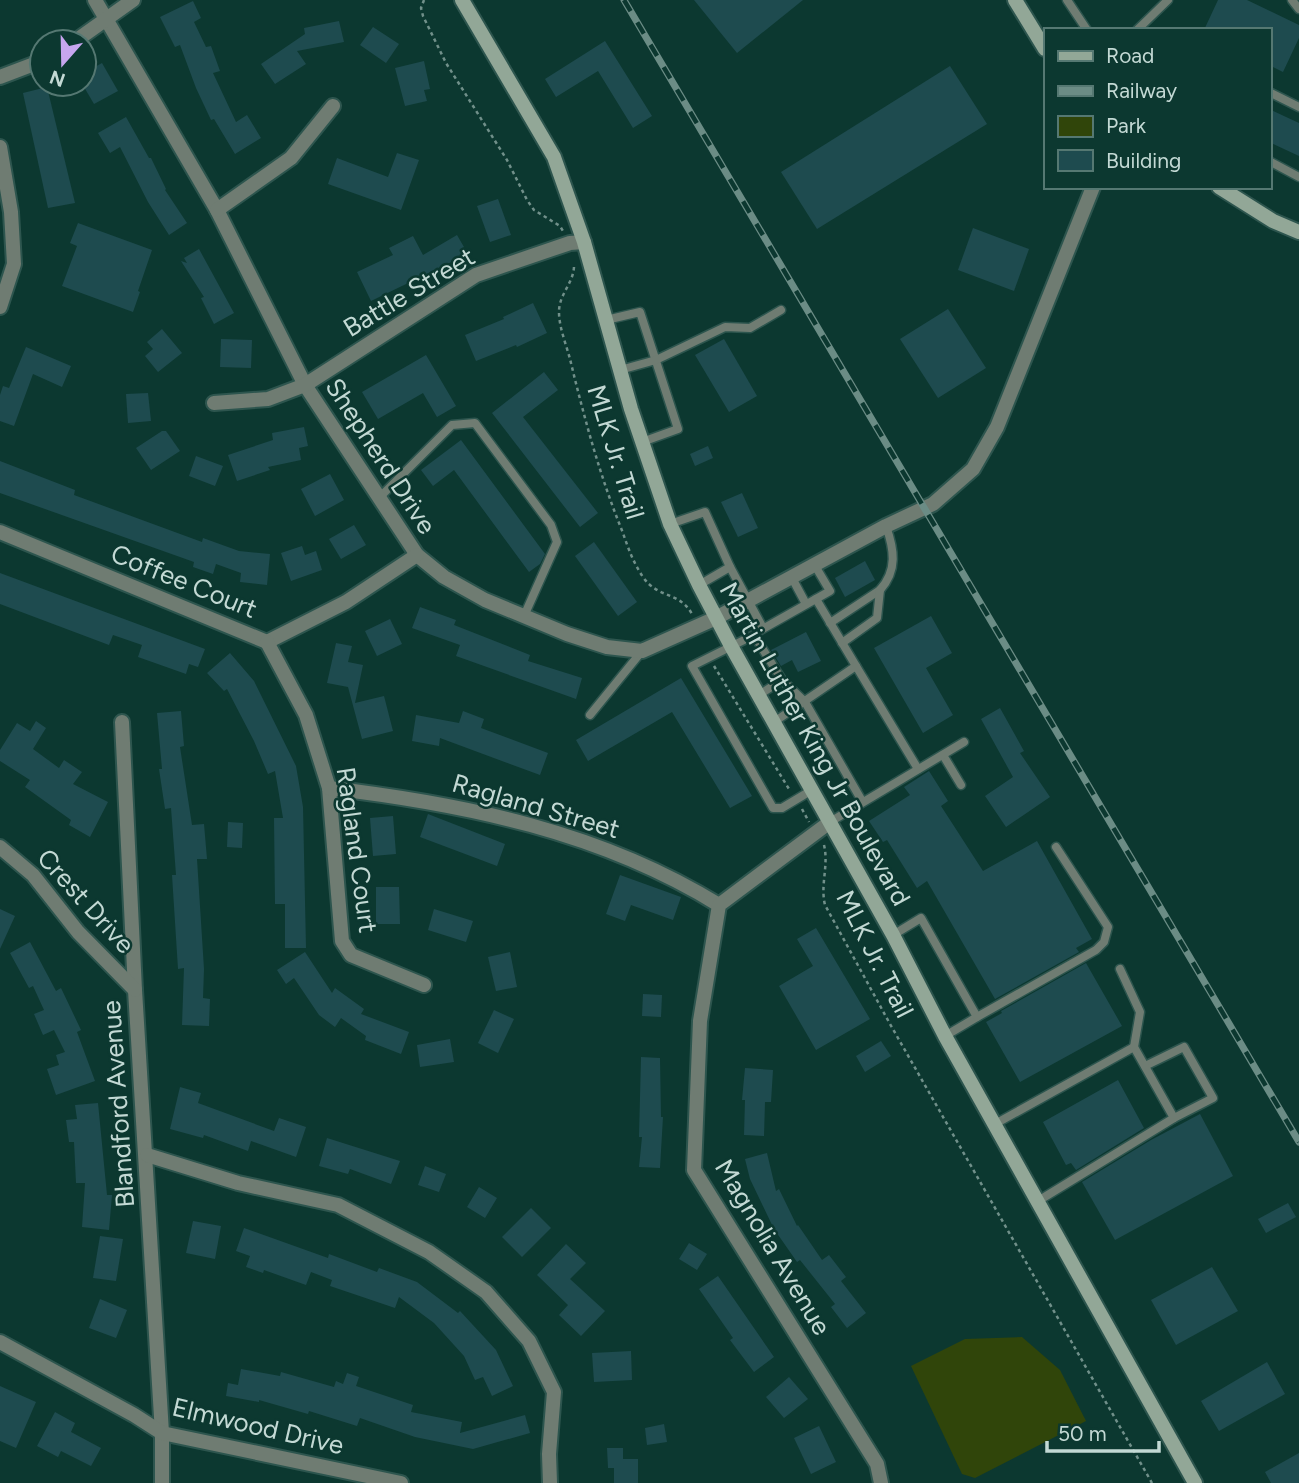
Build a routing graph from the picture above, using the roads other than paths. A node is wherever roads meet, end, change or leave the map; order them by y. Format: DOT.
graph roads {
  1 [pos="95,0"];
  2 [pos="133,0"];
  3 [pos="462,0"];
  4 [pos="1014,0"];
  5 [pos="1067,0"];
  6 [pos="1168,0"];
  7 [pos="1292,0"];
  8 [pos="1299,9"];
  9 [pos="107,21"];
  10 [pos="96,28"];
  11 [pos="1086,28"];
  12 [pos="1140,28"];
  13 [pos="1044,47"];
  14 [pos="28,66"];
  15 [pos="0,77"];
  16 [pos="1271,93"];
  17 [pos="333,106"];
  18 [pos="1299,107"];
  19 [pos="0,147"];
  20 [pos="1271,162"];
  21 [pos="1299,177"];
  22 [pos="1092,189"];
  23 [pos="1222,189"];
  24 [pos="216,210"];
  25 [pos="1299,232"];
  26 [pos="577,242"];
  27 [pos="0,307"];
  28 [pos="781,310"];
  29 [pos="606,320"];
  30 [pos="656,360"];
  31 [pos="620,370"];
  32 [pos="305,385"];
  33 [pos="214,403"];
  34 [pos="642,442"];
  35 [pos="379,498"];
  36 [pos="670,524"];
  37 [pos="886,526"];
  38 [pos="0,533"];
  39 [pos="417,555"];
  40 [pos="814,564"];
  41 [pos="730,567"];
  42 [pos="791,576"];
  43 [pos="699,585"];
  44 [pos="880,590"];
  45 [pos="816,599"];
  46 [pos="747,600"];
  47 [pos="806,604"];
  48 [pos="524,616"];
  49 [pos="716,618"];
  50 [pos="830,623"];
  51 [pos="763,628"];
  52 [pos="754,635"];
  53 [pos="267,642"];
  54 [pos="842,643"];
  55 [pos="731,646"];
  56 [pos="642,651"];
  57 [pos="856,666"];
  58 [pos="782,680"];
  59 [pos="759,695"];
  60 [pos="805,702"];
  61 [pos="590,715"];
  62 [pos="122,722"];
  63 [pos="774,722"];
  64 [pos="964,742"];
  65 [pos="943,755"];
  66 [pos="918,769"];
  67 [pos="961,785"];
  68 [pos="329,788"];
  69 [pos="812,790"];
  70 [pos="862,802"];
  71 [pos="830,822"];
  72 [pos="1056,846"];
  73 [pos="0,847"];
  74 [pos="719,905"];
  75 [pos="893,935"];
  76 [pos="1120,969"];
  77 [pos="424,985"];
  78 [pos="135,990"];
  79 [pos="977,1017"];
  80 [pos="945,1036"];
  81 [pos="1133,1047"];
  82 [pos="1145,1066"];
  83 [pos="1174,1118"];
  84 [pos="995,1124"];
  85 [pos="147,1155"];
  86 [pos="1038,1201"];
  87 [pos="0,1342"];
  88 [pos="162,1433"];
  89 [pos="162,1483"];
  90 [pos="401,1483"];
  91 [pos="550,1483"];
  92 [pos="881,1483"];
  93 [pos="1195,1483"];
  1 -- 9 [label="street, Shepherd Drive"];
  2 -- 9 [label="street"];
  3 -- 26 [label="main road, Martin Luther King Jr Boulevard"];
  4 -- 13 [label="main road"];
  5 -- 11 [label="lane"];
  6 -- 12 [label="lane"];
  7 -- 8 [label="lane"];
  9 -- 10 [label="street"];
  9 -- 24 [label="street, Shepherd Drive"];
  14 -- 15 [label="street"];
  16 -- 18 [label="lane"];
  17 -- 24 [label="street"];
  19 -- 27 [label="street"];
  20 -- 21 [label="lane"];
  22 -- 37 [label="street"];
  23 -- 25 [label="main road"];
  24 -- 32 [label="street, Shepherd Drive"];
  26 -- 29 [label="main road, Martin Luther King Jr Boulevard"];
  26 -- 32 [label="street, Battle Street"];
  28 -- 30 [label="lane"];
  29 -- 30 [label="lane"];
  29 -- 31 [label="main road, Martin Luther King Jr Boulevard"];
  30 -- 31 [label="lane"];
  30 -- 34 [label="lane"];
  31 -- 34 [label="main road, Martin Luther King Jr Boulevard"];
  32 -- 33 [label="street, Battle Street"];
  32 -- 35 [label="street, Shepherd Drive"];
  34 -- 36 [label="main road, Martin Luther King Jr Boulevard"];
  35 -- 39 [label="street, Shepherd Drive"];
  35 -- 48 [label="lane"];
  36 -- 41 [label="lane"];
  36 -- 43 [label="main road, Martin Luther King Jr Boulevard"];
  37 -- 40 [label="street"];
  37 -- 44 [label="lane"];
  38 -- 53 [label="street, Coffee Court"];
  39 -- 48 [label="street, Shepherd Drive"];
  39 -- 53 [label="street, Coffee Court"];
  40 -- 42 [label="street"];
  40 -- 45 [label="lane"];
  41 -- 43 [label="lane"];
  41 -- 46 [label="lane"];
  42 -- 46 [label="street"];
  42 -- 47 [label="lane"];
  43 -- 49 [label="main road, Martin Luther King Jr Boulevard"];
  44 -- 50 [label="lane"];
  44 -- 54 [label="lane"];
  45 -- 47 [label="lane"];
  45 -- 50 [label="lane"];
  46 -- 49 [label="street"];
  46 -- 51 [label="lane"];
  47 -- 51 [label="lane"];
  48 -- 56 [label="street, Shepherd Drive"];
  49 -- 55 [label="main road, Martin Luther King Jr Boulevard"];
  49 -- 56 [label="street"];
  50 -- 54 [label="lane"];
  51 -- 52 [label="lane"];
  52 -- 55 [label="lane"];
  52 -- 58 [label="lane"];
  53 -- 68 [label="street, Ragland Court"];
  54 -- 57 [label="lane"];
  55 -- 59 [label="main road, Martin Luther King Jr Boulevard"];
  55 -- 69 [label="lane"];
  56 -- 61 [label="lane"];
  57 -- 60 [label="lane"];
  57 -- 66 [label="lane"];
  58 -- 59 [label="lane"];
  58 -- 60 [label="lane"];
  59 -- 63 [label="main road, Martin Luther King Jr Boulevard"];
  60 -- 63 [label="lane"];
  60 -- 70 [label="lane"];
  62 -- 78 [label="street, Blandford Avenue"];
  63 -- 69 [label="main road, Martin Luther King Jr Boulevard"];
  64 -- 65 [label="lane"];
  65 -- 66 [label="lane"];
  65 -- 67 [label="lane"];
  66 -- 70 [label="lane"];
  68 -- 74 [label="street, Ragland Street"];
  68 -- 77 [label="street, Ragland Court"];
  69 -- 71 [label="main road, Martin Luther King Jr Boulevard"];
  70 -- 71 [label="lane"];
  71 -- 74 [label="street"];
  71 -- 75 [label="main road, Martin Luther King Jr Boulevard"];
  72 -- 79 [label="lane"];
  73 -- 78 [label="street, Crest Drive"];
  74 -- 92 [label="street, Magnolia Avenue"];
  75 -- 79 [label="lane"];
  75 -- 80 [label="main road, Martin Luther King Jr Boulevard"];
  76 -- 81 [label="lane"];
  78 -- 85 [label="street, Blandford Avenue"];
  79 -- 80 [label="lane"];
  80 -- 84 [label="main road, Martin Luther King Jr Boulevard"];
  81 -- 82 [label="lane"];
  81 -- 84 [label="lane"];
  82 -- 83 [label="lane"];
  82 -- 83 [label="lane"];
  83 -- 86 [label="lane"];
  84 -- 86 [label="main road, Martin Luther King Jr Boulevard"];
  85 -- 88 [label="street, Blandford Avenue"];
  85 -- 91 [label="street"];
  86 -- 93 [label="main road, Martin Luther King Jr Boulevard"];
  87 -- 88 [label="street, Elmwood Drive"];
  88 -- 89 [label="street, Blandford Avenue"];
  88 -- 90 [label="street, Elmwood Drive"];
}
